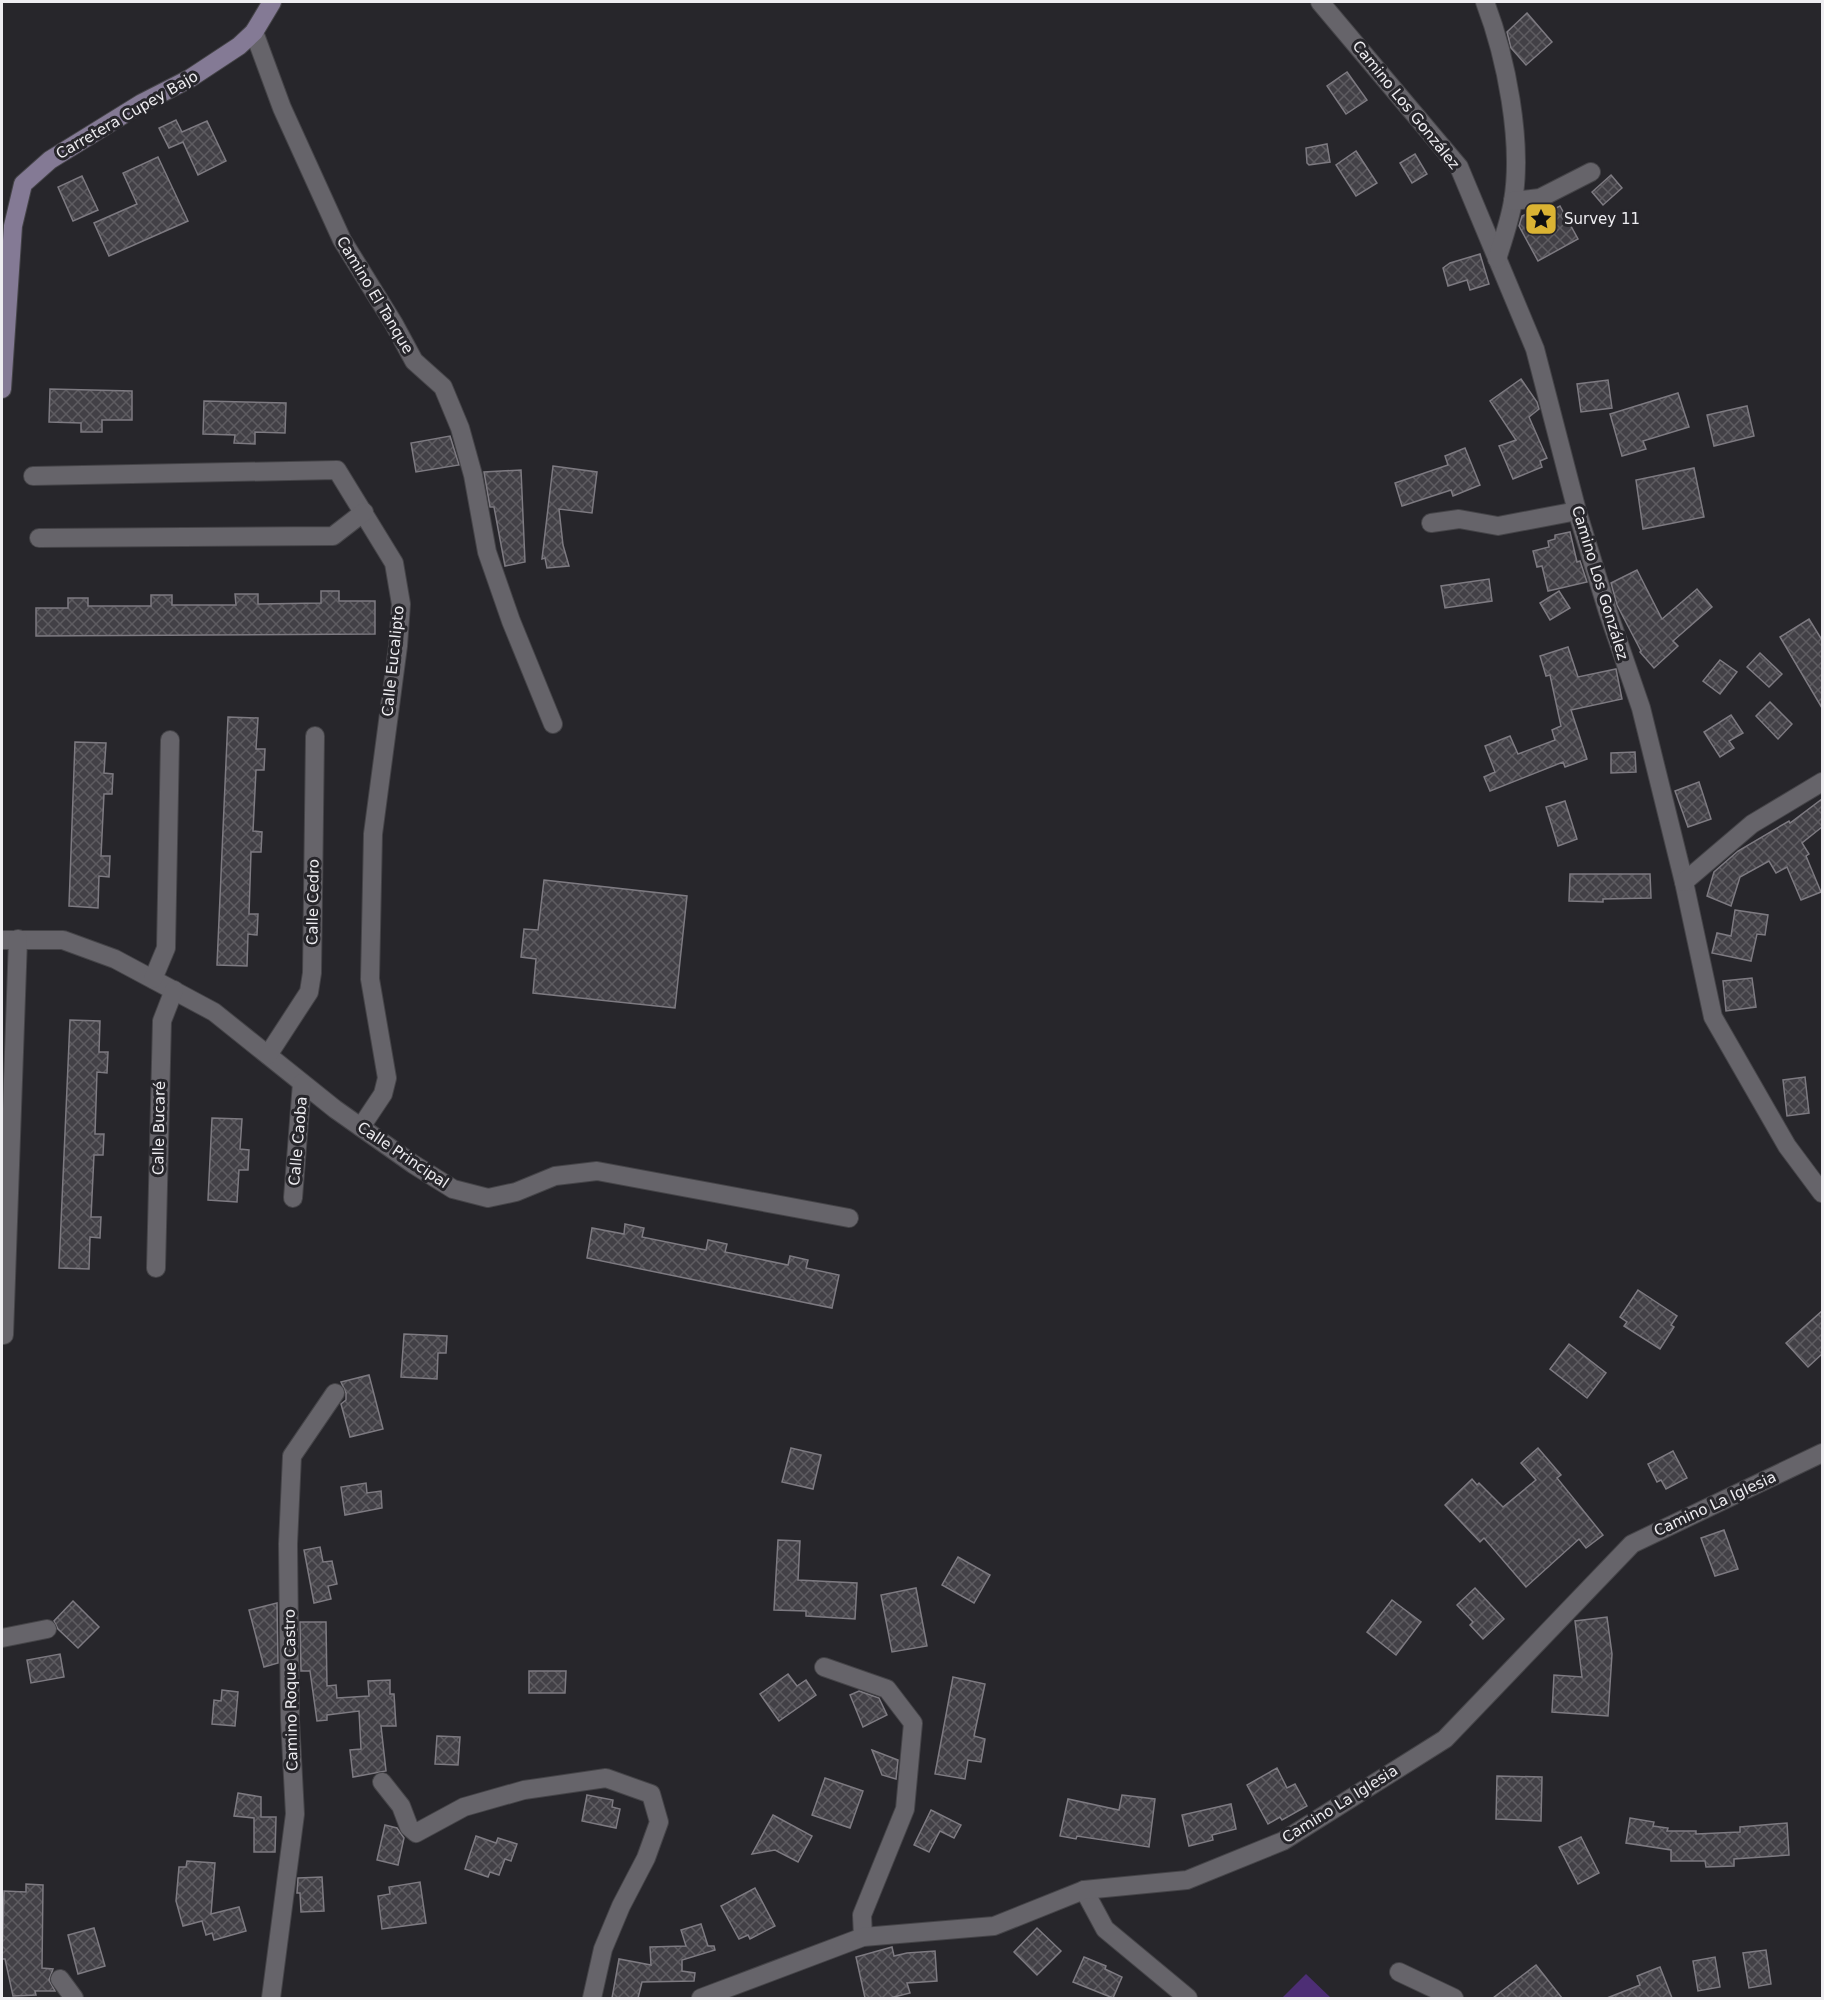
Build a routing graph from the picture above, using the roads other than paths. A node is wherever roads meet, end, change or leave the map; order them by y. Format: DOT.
graph roads {
  1 [pos="272,2"];
  2 [pos="1320,2"];
  3 [pos="1485,2"];
  4 [pos="254,32"];
  5 [pos="1591,171"];
  6 [pos="1513,201"];
  7 [pos="1497,259"];
  8 [pos="2,389"];
  9 [pos="33,476"];
  10 [pos="1577,511"];
  11 [pos="364,512"];
  12 [pos="1431,523"];
  13 [pos="39,538"];
  14 [pos="553,724"];
  15 [pos="315,736"];
  16 [pos="170,740"];
  17 [pos="1822,782"];
  18 [pos="1684,882"];
  19 [pos="10,939"];
  20 [pos="153,979"];
  21 [pos="174,990"];
  22 [pos="268,1055"];
  23 [pos="302,1083"];
  24 [pos="361,1127"];
  25 [pos="1822,1192"];
  26 [pos="293,1198"];
  27 [pos="849,1218"];
  28 [pos="156,1268"];
  29 [pos="4,1335"];
  30 [pos="335,1393"];
  31 [pos="1822,1454"];
  32 [pos="47,1629"];
  33 [pos="2,1638"];
  34 [pos="824,1666"];
  35 [pos="382,1782"];
  36 [pos="1084,1890"];
  37 [pos="863,1937"];
  38 [pos="1399,1972"];
  39 [pos="60,1979"];
  40 [pos="74,1998"];
  41 [pos="271,1998"];
  42 [pos="592,1998"];
  43 [pos="701,1998"];
  44 [pos="1188,1998"];
  45 [pos="1454,1998"];
  1 -- 4 [label="street, Carretera Cupey Bajo"];
  2 -- 7 [label="street, Camino Los González"];
  3 -- 6 [label="street"];
  4 -- 8 [label="street, Carretera Cupey Bajo"];
  4 -- 14 [label="street, Camino El Tanque"];
  5 -- 6 [label="street"];
  6 -- 7 [label="street"];
  7 -- 10 [label="street, Camino Los González"];
  9 -- 11 [label="street, Calle Eucalipto"];
  10 -- 12 [label="street"];
  10 -- 18 [label="street, Camino Los González"];
  11 -- 13 [label="street"];
  11 -- 24 [label="street, Calle Eucalipto"];
  15 -- 22 [label="street, Calle Cedro"];
  16 -- 20 [label="street"];
  17 -- 18 [label="street"];
  18 -- 25 [label="street, Camino Los González"];
  19 -- 20 [label="street, Calle Principal"];
  19 -- 29 [label="street"];
  20 -- 21 [label="street, Calle Principal"];
  21 -- 22 [label="street, Calle Principal"];
  21 -- 28 [label="street, Calle Bucaré"];
  22 -- 23 [label="street, Calle Principal"];
  23 -- 24 [label="street, Calle Principal"];
  23 -- 26 [label="street, Calle Caoba"];
  24 -- 27 [label="street, Calle Principal"];
  30 -- 41 [label="street, Camino Roque Castro"];
  31 -- 36 [label="street, Camino La Iglesia"];
  32 -- 33 [label="street"];
  34 -- 37 [label="street"];
  35 -- 42 [label="street"];
  36 -- 37 [label="street, Camino La Iglesia"];
  36 -- 44 [label="street"];
  37 -- 43 [label="street, Camino La Iglesia"];
  38 -- 45 [label="street"];
  39 -- 40 [label="street"];
}
